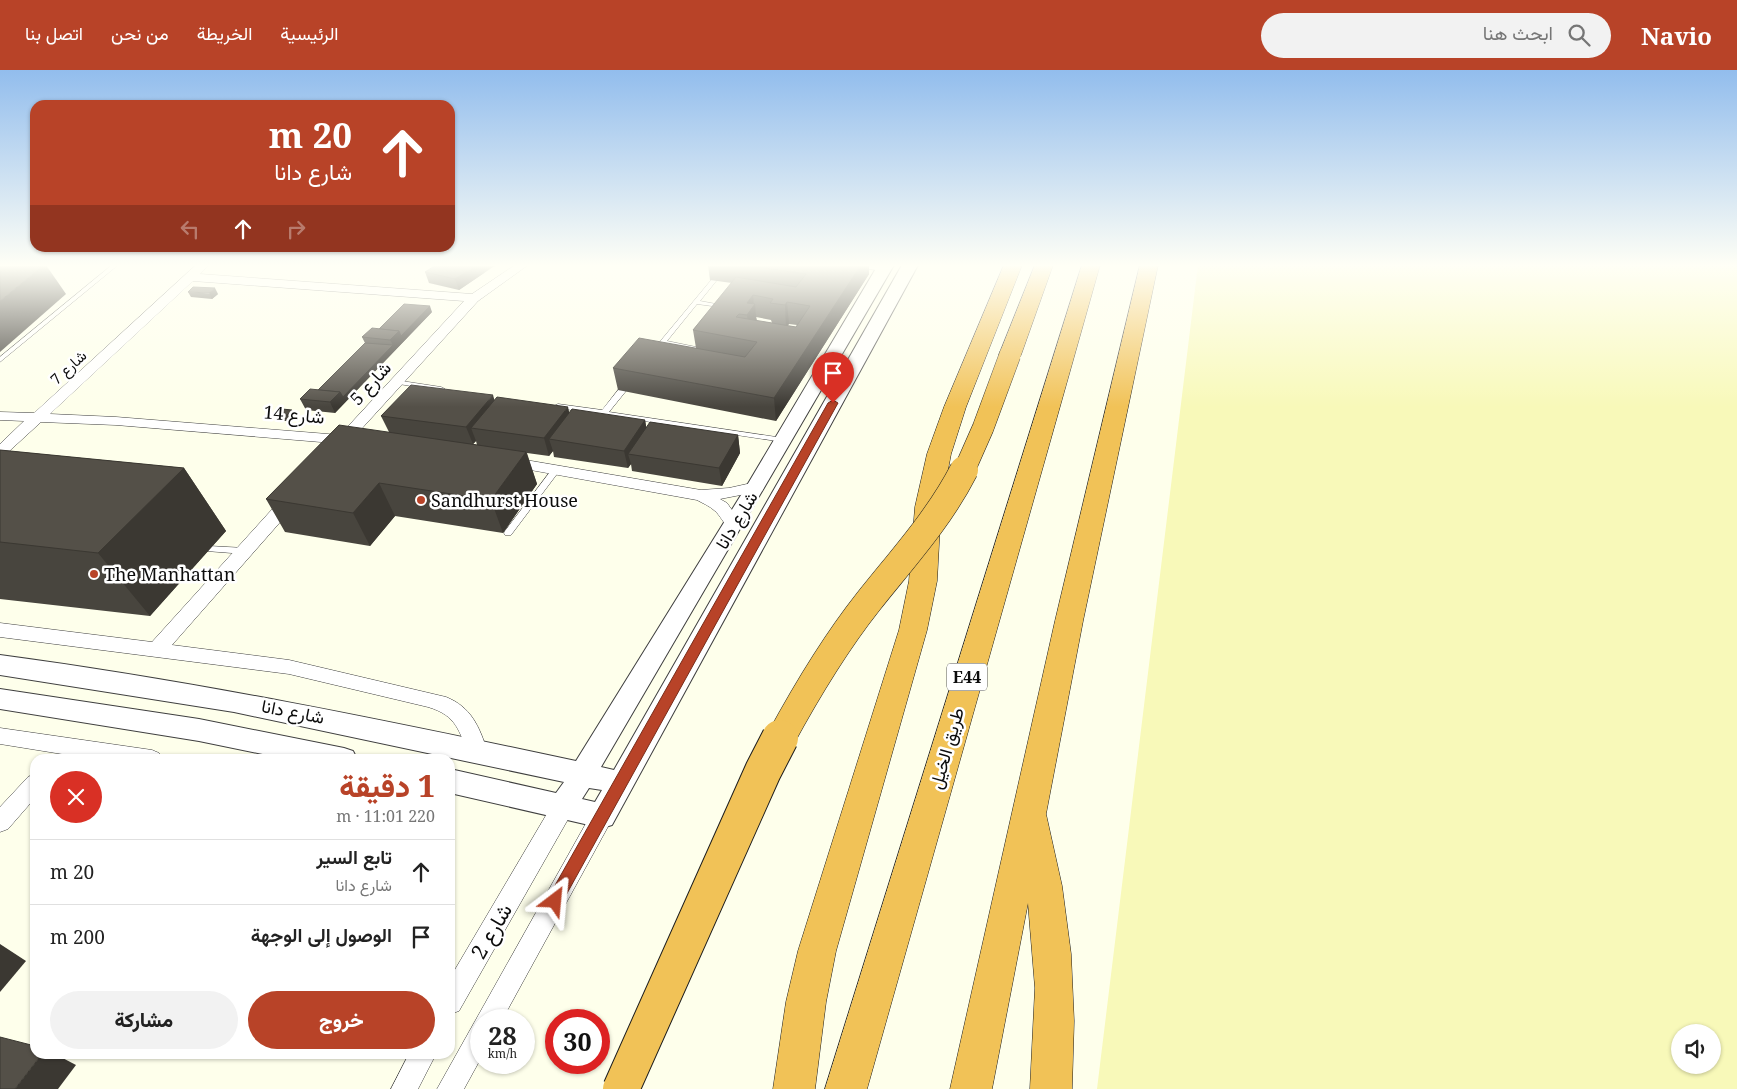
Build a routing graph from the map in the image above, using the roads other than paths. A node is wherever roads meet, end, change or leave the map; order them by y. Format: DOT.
graph roads {
  1 [pos="57,313"];
  2 [pos="151,313"];
  3 [pos="460,313"];
  4 [pos="687,313"];
  5 [pos="858,313"];
  6 [pos="883,313"];
  7 [pos="994,313"];
  8 [pos="1026,313"];
  9 [pos="1076,313"];
  10 [pos="1138,313"];
  11 [pos="664,340"];
  12 [pos="701,347"];
  13 [pos="0,360"];
  14 [pos="658,360"];
  15 [pos="395,382"];
  16 [pos="453,391"];
  17 [pos="622,391"];
  18 [pos="547,405"];
  19 [pos="604,413"];
  20 [pos="0,416"];
  21 [pos="37,418"];
  22 [pos="345,439"];
  23 [pos="783,440"];
  24 [pos="364,442"];
  25 [pos="0,452"];
  26 [pos="332,453"];
  27 [pos="495,460"];
  28 [pos="556,470"];
  29 [pos="756,487"];
  30 [pos="301,488"];
  31 [pos="701,495"];
  32 [pos="734,524"];
  33 [pos="508,533"];
  34 [pos="210,549"];
  35 [pos="245,551"];
  36 [pos="0,630"];
  37 [pos="156,650"];
  38 [pos="0,665"];
  39 [pos="0,699"];
  40 [pos="0,736"];
  41 [pos="477,750"];
  42 [pos="63,752"];
  43 [pos="88,754"];
  44 [pos="319,754"];
  45 [pos="582,774"];
  46 [pos="455,783"];
  47 [pos="621,783"];
  48 [pos="30,789"];
  49 [pos="563,807"];
  50 [pos="1029,811"];
  51 [pos="602,816"];
  52 [pos="0,822"];
  53 [pos="455,993"];
  54 [pos="494,1009"];
  55 [pos="470,1053"];
  56 [pos="420,1059"];
  57 [pos="404,1089"];
  58 [pos="450,1089"];
  59 [pos="621,1089"];
  60 [pos="794,1089"];
  61 [pos="846,1089"];
  62 [pos="971,1089"];
  63 [pos="1051,1089"];
  1 -- 13 [label="lane"];
  2 -- 21 [label="street, شارع 7"];
  3 -- 15 [label="street, شارع 5"];
  4 -- 11 [label="lane"];
  5 -- 23 [label="street, شارع دانا"];
  6 -- 47 [label="street, شارع دانا"];
  7 -- 60 [label="highway"];
  8 -- 59 [label="highway, bridge"];
  9 -- 61 [label="highway, طريق الخيل / E44"];
  10 -- 50 [label="highway"];
  11 -- 12 [label="lane"];
  11 -- 14 [label="lane"];
  15 -- 16 [label="lane"];
  15 -- 22 [label="street, شارع 5"];
  17 -- 19 [label="lane"];
  18 -- 19 [label="lane"];
  19 -- 23 [label="lane"];
  20 -- 21 [label="street, شارع 14"];
  21 -- 22 [label="street, شارع 14"];
  21 -- 25 [label="street, شارع 7"];
  22 -- 24 [label="street, شارع 14"];
  22 -- 26 [label="street, شارع 5"];
  23 -- 29 [label="street, شارع دانا"];
  27 -- 28 [label="street"];
  28 -- 31 [label="street"];
  28 -- 33 [label="lane"];
  29 -- 31 [label="street"];
  29 -- 32 [label="street, شارع دانا"];
  30 -- 35 [label="street"];
  31 -- 32 [label="street"];
  32 -- 45 [label="street, شارع دانا"];
  34 -- 35 [label="lane"];
  35 -- 37 [label="street"];
  36 -- 37 [label="street"];
  37 -- 41 [label="street"];
  38 -- 41 [label="street, شارع دانا"];
  39 -- 44 [label="street, شارع دانا"];
  40 -- 42 [label="street"];
  41 -- 45 [label="street, شارع دانا"];
  42 -- 43 [label="street"];
  45 -- 47 [label="street, شارع دانا"];
  45 -- 49 [label="street, شارع دانا"];
  46 -- 49 [label="street"];
  47 -- 51 [label="street, شارع دانا"];
  48 -- 52 [label="street"];
  49 -- 51 [label="street"];
  49 -- 53 [label="street, شارع 2"];
  50 -- 62 [label="highway"];
  50 -- 63 [label="highway"];
  51 -- 54 [label="street"];
  55 -- 58 [label="street"];
  56 -- 57 [label="street"];
}
